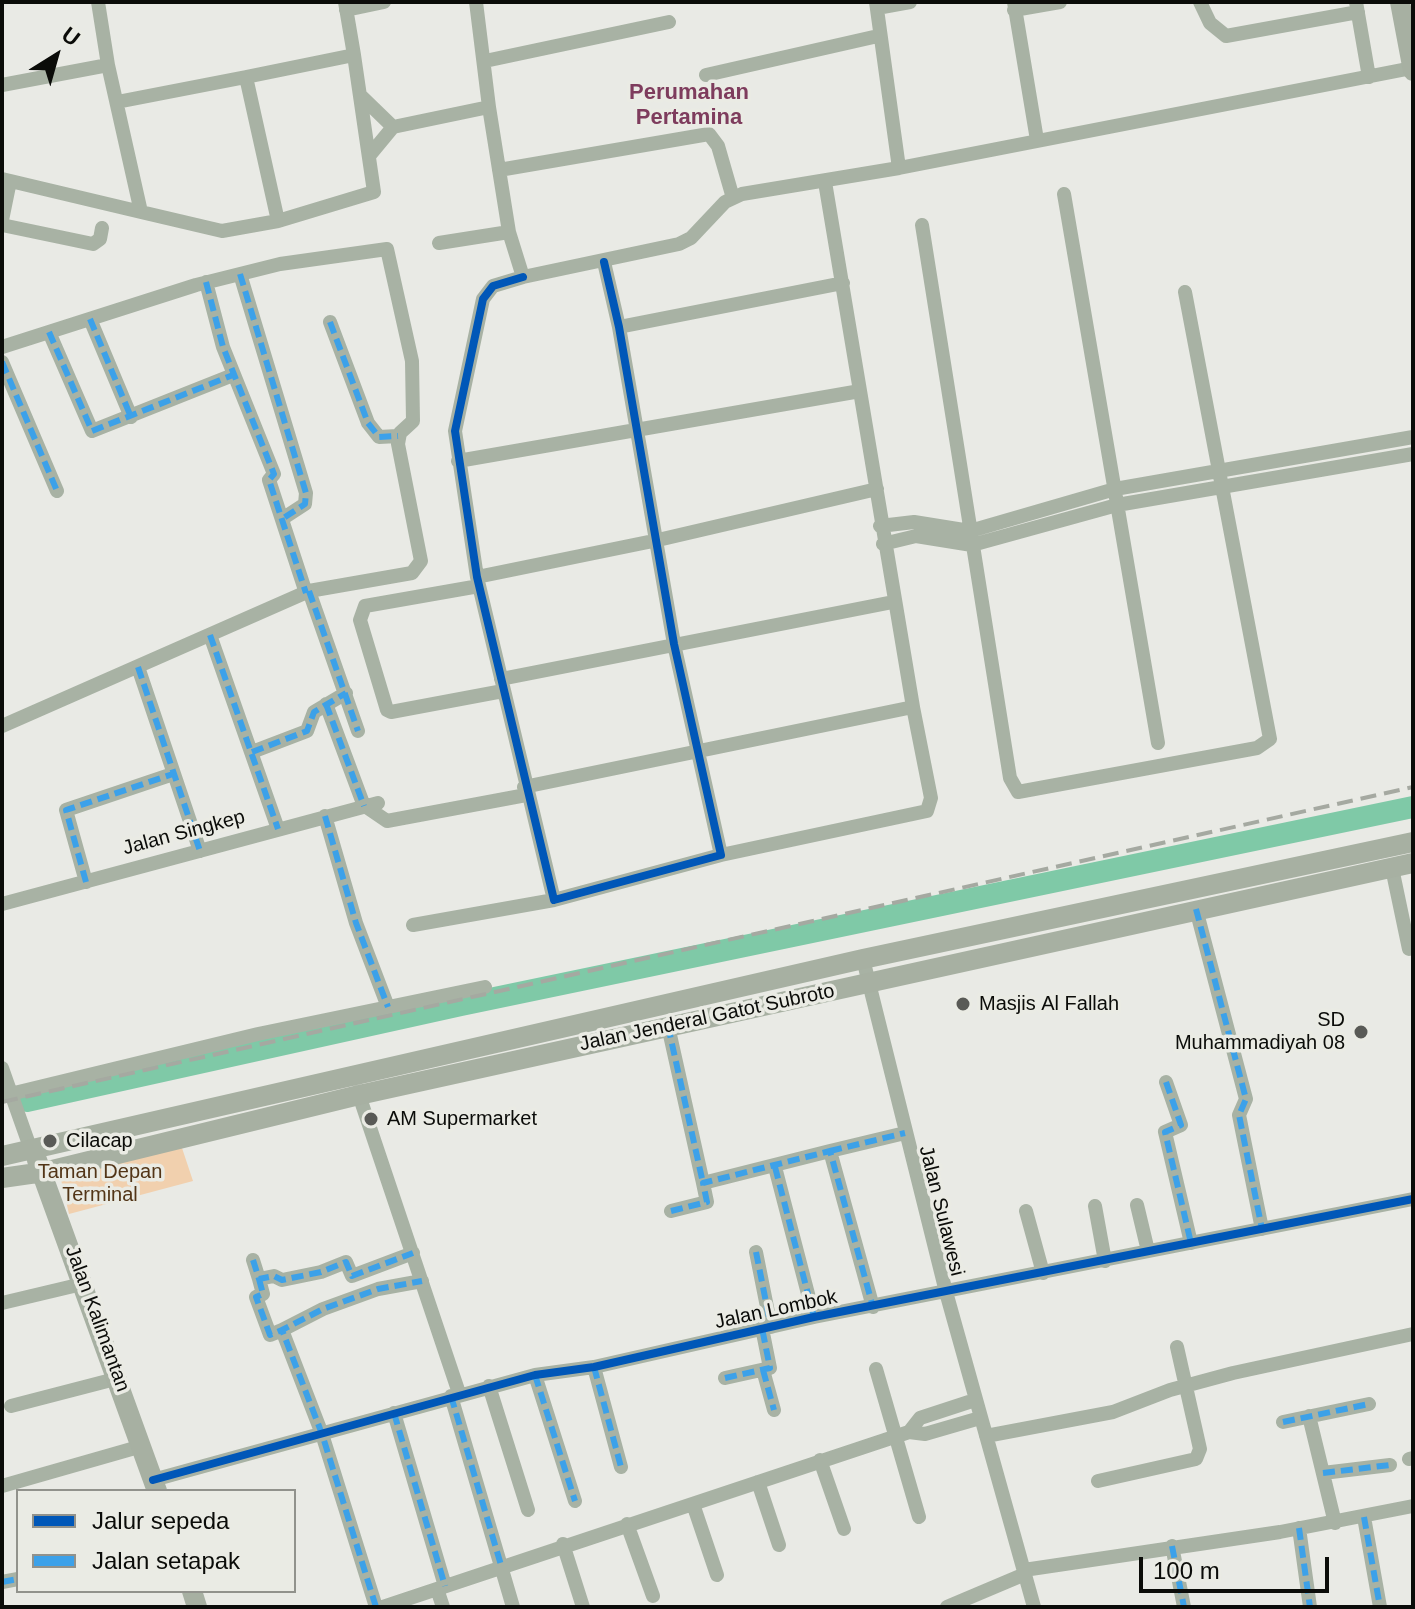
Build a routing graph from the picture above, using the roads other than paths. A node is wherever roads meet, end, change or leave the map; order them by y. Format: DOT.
graph roads {
  1 [pos="98,2"];
  2 [pos="384,2"];
  3 [pos="476,2"];
  4 [pos="910,2"];
  5 [pos="1060,2"];
  6 [pos="1200,2"];
  7 [pos="876,5"];
  8 [pos="345,6"];
  9 [pos="1014,6"];
  10 [pos="1357,7"];
  11 [pos="1405,9"];
  12 [pos="669,22"];
  13 [pos="878,36"];
  14 [pos="354,55"];
  15 [pos="485,61"];
  16 [pos="108,65"];
  17 [pos="1413,69"];
  18 [pos="706,75"];
  19 [pos="246,77"];
  20 [pos="1369,77"];
  21 [pos="2,85"];
  22 [pos="361,96"];
  23 [pos="117,102"];
  24 [pos="489,107"];
  25 [pos="393,127"];
  26 [pos="1037,140"];
  27 [pos="369,156"];
  28 [pos="899,168"];
  29 [pos="499,170"];
  30 [pos="6,180"];
  31 [pos="825,182"];
  32 [pos="1064,194"];
  33 [pos="733,198"];
  34 [pos="141,212"];
  35 [pos="278,221"];
  36 [pos="2,222"];
  37 [pos="922,225"];
  38 [pos="102,228"];
  39 [pos="509,232"];
  40 [pos="439,243"];
  41 [pos="604,262"];
  42 [pos="240,274"];
  43 [pos="523,277"];
  44 [pos="206,282"];
  45 [pos="843,283"];
  46 [pos="1185,292"];
  47 [pos="90,319"];
  48 [pos="330,322"];
  49 [pos="619,327"];
  50 [pos="49,332"];
  51 [pos="2,347"];
  52 [pos="2,362"];
  53 [pos="233,375"];
  54 [pos="860,391"];
  55 [pos="131,417"];
  56 [pos="635,429"];
  57 [pos="398,436"];
  58 [pos="1413,437"];
  59 [pos="1333,450"];
  60 [pos="1413,454"];
  61 [pos="458,461"];
  62 [pos="1336,469"];
  63 [pos="1218,471"];
  64 [pos="877,489"];
  65 [pos="1115,489"];
  66 [pos="1222,489"];
  67 [pos="57,491"];
  68 [pos="1117,505"];
  69 [pos="282,519"];
  70 [pos="880,526"];
  71 [pos="971,538"];
  72 [pos="658,540"];
  73 [pos="883,544"];
  74 [pos="478,581"];
  75 [pos="308,592"];
  76 [pos="893,602"];
  77 [pos="210,635"];
  78 [pos="674,644"];
  79 [pos="138,667"];
  80 [pos="502,685"];
  81 [pos="346,693"];
  82 [pos="326,704"];
  83 [pos="913,707"];
  84 [pos="2,726"];
  85 [pos="358,731"];
  86 [pos="1158,743"];
  87 [pos="252,752"];
  88 [pos="699,753"];
  89 [pos="173,774"];
  90 [pos="525,791"];
  91 [pos="369,805"];
  92 [pos="325,816"];
  93 [pos="278,829"];
  94 [pos="1413,842"];
  95 [pos="200,851"];
  96 [pos="721,855"];
  97 [pos="1413,863"];
  98 [pos="1392,868"];
  99 [pos="86,882"];
  100 [pos="554,900"];
  101 [pos="2,904"];
  102 [pos="1196,909"];
  103 [pos="413,925"];
  104 [pos="1409,949"];
  105 [pos="863,959"];
  106 [pos="870,982"];
  107 [pos="485,987"];
  108 [pos="388,1007"];
  109 [pos="668,1026"];
  110 [pos="2,1068"];
  111 [pos="1166,1082"];
  112 [pos="7,1095"];
  113 [pos="359,1095"];
  114 [pos="905,1133"];
  115 [pos="31,1150"];
  116 [pos="830,1151"];
  117 [pos="2,1156"];
  118 [pos="775,1167"];
  119 [pos="44,1172"];
  120 [pos="2,1178"];
  121 [pos="703,1183"];
  122 [pos="1413,1199"];
  123 [pos="1137,1205"];
  124 [pos="1095,1206"];
  125 [pos="671,1211"];
  126 [pos="1026,1211"];
  127 [pos="1262,1229"];
  128 [pos="1191,1243"];
  129 [pos="1148,1251"];
  130 [pos="756,1252"];
  131 [pos="413,1253"];
  132 [pos="253,1260"];
  133 [pos="1105,1261"];
  134 [pos="1043,1273"];
  135 [pos="259,1279"];
  136 [pos="422,1281"];
  137 [pos="82,1284"];
  138 [pos="946,1292"];
  139 [pos="2,1303"];
  140 [pos="873,1307"];
  141 [pos="814,1317"];
  142 [pos="767,1328"];
  143 [pos="282,1330"];
  144 [pos="1413,1334"];
  145 [pos="1177,1347"];
  146 [pos="594,1367"];
  147 [pos="876,1369"];
  148 [pos="763,1370"];
  149 [pos="535,1375"];
  150 [pos="119,1378"];
  151 [pos="725,1378"];
  152 [pos="489,1386"];
  153 [pos="1185,1386"];
  154 [pos="455,1395"];
  155 [pos="975,1400"];
  156 [pos="1369,1404"];
  157 [pos="11,1406"];
  158 [pos="774,1410"];
  159 [pos="394,1413"];
  160 [pos="1309,1416"];
  161 [pos="980,1418"];
  162 [pos="1283,1422"];
  163 [pos="322,1434"];
  164 [pos="902,1434"];
  165 [pos="986,1436"];
  166 [pos="142,1446"];
  167 [pos="820,1460"];
  168 [pos="1390,1465"];
  169 [pos="621,1467"];
  170 [pos="1323,1473"];
  171 [pos="1098,1481"];
  172 [pos="758,1482"];
  173 [pos="155,1485"];
  174 [pos="2,1486"];
  175 [pos="575,1501"];
  176 [pos="693,1504"];
  177 [pos="1413,1506"];
  178 [pos="528,1510"];
  179 [pos="919,1517"];
  180 [pos="1364,1517"];
  181 [pos="1335,1523"];
  182 [pos="627,1524"];
  183 [pos="1299,1528"];
  184 [pos="844,1529"];
  185 [pos="563,1544"];
  186 [pos="779,1545"];
  187 [pos="1172,1546"];
  188 [pos="501,1565"];
  189 [pos="1024,1572"];
  190 [pos="717,1575"];
  191 [pos="441,1587"];
  192 [pos="653,1596"];
  193 [pos="376,1607"];
  194 [pos="383,1607"];
  195 [pos="443,1607"];
  196 [pos="513,1607"];
  197 [pos="583,1607"];
  198 [pos="947,1607"];
  199 [pos="1034,1607"];
  200 [pos="1184,1607"];
  201 [pos="1310,1607"];
  202 [pos="1380,1607"];
  1 -- 16 [label="street"];
  2 -- 8 [label="street"];
  3 -- 15 [label="street"];
  4 -- 7 [label="street"];
  5 -- 9 [label="street"];
  6 -- 10 [label="street"];
  7 -- 13 [label="street"];
  8 -- 14 [label="street"];
  9 -- 26 [label="street"];
  10 -- 20 [label="street"];
  11 -- 17 [label="main road"];
  12 -- 15 [label="street"];
  13 -- 18 [label="street"];
  13 -- 28 [label="street"];
  14 -- 19 [label="street"];
  14 -- 22 [label="street"];
  15 -- 24 [label="street"];
  16 -- 21 [label="street"];
  16 -- 23 [label="street"];
  17 -- 20 [label="street"];
  19 -- 23 [label="street"];
  19 -- 35 [label="street"];
  20 -- 26 [label="street"];
  22 -- 25 [label="street"];
  22 -- 27 [label="street"];
  23 -- 34 [label="street"];
  24 -- 25 [label="street"];
  24 -- 29 [label="street"];
  25 -- 27 [label="street"];
  26 -- 28 [label="street"];
  27 -- 35 [label="street"];
  28 -- 31 [label="street"];
  29 -- 33 [label="street"];
  29 -- 39 [label="street"];
  30 -- 34 [label="street"];
  30 -- 36 [label="street"];
  31 -- 33 [label="street"];
  31 -- 45 [label="street"];
  32 -- 65 [label="street"];
  33 -- 41 [label="street"];
  34 -- 35 [label="street"];
  36 -- 38 [label="street"];
  37 -- 71 [label="street"];
  39 -- 40 [label="street"];
  39 -- 43 [label="street"];
  41 -- 43 [label="street"];
  41 -- 49 [label="street"];
  42 -- 44 [label="street"];
  42 -- 57 [label="street"];
  42 -- 69 [label="street"];
  43 -- 61 [label="street"];
  44 -- 47 [label="street"];
  44 -- 53 [label="street"];
  45 -- 49 [label="street"];
  45 -- 54 [label="street"];
  46 -- 63 [label="street"];
  47 -- 50 [label="street"];
  47 -- 55 [label="street"];
  48 -- 57 [label="street"];
  49 -- 56 [label="street"];
  50 -- 51 [label="street"];
  50 -- 55 [label="street"];
  52 -- 67 [label="street"];
  53 -- 55 [label="street"];
  53 -- 69 [label="street"];
  54 -- 56 [label="street"];
  54 -- 64 [label="street"];
  56 -- 61 [label="street"];
  56 -- 72 [label="street"];
  57 -- 75 [label="street"];
  58 -- 59 [label="street"];
  59 -- 62 [label="street"];
  59 -- 63 [label="street"];
  60 -- 62 [label="street"];
  61 -- 74 [label="street"];
  62 -- 66 [label="street"];
  63 -- 65 [label="street"];
  63 -- 66 [label="street"];
  64 -- 70 [label="street"];
  64 -- 72 [label="street"];
  65 -- 68 [label="street"];
  65 -- 71 [label="street"];
  66 -- 68 [label="street"];
  66 -- 71 [label="street"];
  68 -- 71 [label="street"];
  68 -- 86 [label="street"];
  69 -- 75 [label="street"];
  70 -- 71 [label="street"];
  70 -- 73 [label="street"];
  71 -- 73 [label="street"];
  72 -- 74 [label="street"];
  72 -- 78 [label="street"];
  73 -- 76 [label="street"];
  74 -- 80 [label="street"];
  74 -- 80 [label="street"];
  75 -- 77 [label="street"];
  75 -- 81 [label="street"];
  76 -- 78 [label="street"];
  76 -- 83 [label="street"];
  77 -- 79 [label="street"];
  77 -- 87 [label="street"];
  78 -- 80 [label="street"];
  78 -- 88 [label="street"];
  79 -- 84 [label="street"];
  79 -- 89 [label="street"];
  80 -- 90 [label="street"];
  81 -- 82 [label="street"];
  81 -- 85 [label="street"];
  82 -- 87 [label="street"];
  82 -- 91 [label="street"];
  83 -- 88 [label="street"];
  83 -- 96 [label="street"];
  87 -- 93 [label="street"];
  88 -- 90 [label="street"];
  88 -- 96 [label="street"];
  89 -- 95 [label="street"];
  89 -- 99 [label="street"];
  90 -- 91 [label="street"];
  90 -- 100 [label="street"];
  91 -- 92 [label="street, Jalan Singkep"];
  92 -- 93 [label="street, Jalan Singkep"];
  92 -- 108 [label="street"];
  93 -- 95 [label="street, Jalan Singkep"];
  94 -- 105 [label="main road, Jalan Jenderal Gatot Subroto"];
  95 -- 99 [label="street, Jalan Singkep"];
  96 -- 100 [label="street"];
  97 -- 98 [label="main road, Jalan Jenderal Gatot Subroto"];
  98 -- 102 [label="main road, Jalan Jenderal Gatot Subroto"];
  98 -- 104 [label="street"];
  99 -- 101 [label="street, Jalan Singkep"];
  100 -- 103 [label="street"];
  102 -- 106 [label="main road, Jalan Jenderal Gatot Subroto"];
  102 -- 127 [label="street"];
  105 -- 106 [label="street, Jalan Sulawesi"];
  105 -- 115 [label="main road, Jalan Jenderal Gatot Subroto"];
  106 -- 109 [label="main road, Jalan Jenderal Gatot Subroto"];
  106 -- 114 [label="street, Jalan Sulawesi"];
  107 -- 108 [label="street"];
  108 -- 112 [label="street"];
  109 -- 113 [label="main road, Jalan Jenderal Gatot Subroto"];
  109 -- 121 [label="street"];
  110 -- 112 [label="street"];
  111 -- 128 [label="street"];
  112 -- 115 [label="street"];
  113 -- 119 [label="main road, Jalan Jenderal Gatot Subroto"];
  113 -- 131 [label="street"];
  114 -- 116 [label="street"];
  114 -- 138 [label="street, Jalan Sulawesi"];
  115 -- 117 [label="main road, Jalan Jenderal Gatot Subroto"];
  115 -- 119 [label="main road, Jalan Kalimantan"];
  116 -- 118 [label="street"];
  116 -- 140 [label="street"];
  118 -- 121 [label="street"];
  118 -- 141 [label="street"];
  119 -- 120 [label="main road, Jalan Jenderal Gatot Subroto"];
  119 -- 137 [label="main road, Jalan Kalimantan"];
  121 -- 125 [label="street"];
  122 -- 127 [label="street, Jalan Lombok"];
  123 -- 129 [label="street"];
  124 -- 133 [label="street"];
  126 -- 134 [label="street"];
  127 -- 128 [label="street, Jalan Lombok"];
  128 -- 129 [label="street, Jalan Lombok"];
  129 -- 133 [label="street, Jalan Lombok"];
  130 -- 142 [label="street"];
  131 -- 135 [label="street"];
  131 -- 136 [label="street"];
  132 -- 135 [label="street"];
  133 -- 134 [label="street, Jalan Lombok"];
  134 -- 138 [label="street, Jalan Lombok"];
  135 -- 143 [label="street"];
  136 -- 143 [label="street"];
  136 -- 154 [label="street"];
  137 -- 139 [label="street"];
  137 -- 150 [label="main road, Jalan Kalimantan"];
  138 -- 140 [label="street, Jalan Lombok"];
  138 -- 155 [label="street, Jalan Sulawesi"];
  140 -- 141 [label="street, Jalan Lombok"];
  141 -- 142 [label="street, Jalan Lombok"];
  142 -- 146 [label="street, Jalan Lombok"];
  142 -- 148 [label="street"];
  143 -- 163 [label="street"];
  144 -- 153 [label="street"];
  145 -- 153 [label="street"];
  146 -- 149 [label="street, Jalan Lombok"];
  146 -- 169 [label="street"];
  147 -- 164 [label="street"];
  148 -- 151 [label="street"];
  148 -- 158 [label="street"];
  149 -- 152 [label="street, Jalan Lombok"];
  149 -- 175 [label="street"];
  150 -- 157 [label="street"];
  150 -- 166 [label="main road, Jalan Kalimantan"];
  152 -- 154 [label="street, Jalan Lombok"];
  152 -- 178 [label="street"];
  153 -- 165 [label="street"];
  153 -- 171 [label="street"];
  154 -- 159 [label="street, Jalan Lombok"];
  154 -- 188 [label="street"];
  155 -- 161 [label="street, Jalan Sulawesi"];
  155 -- 164 [label="street"];
  156 -- 160 [label="street"];
  159 -- 163 [label="street, Jalan Lombok"];
  159 -- 191 [label="street"];
  160 -- 162 [label="street"];
  160 -- 170 [label="street"];
  161 -- 164 [label="street"];
  161 -- 165 [label="street, Jalan Sulawesi"];
  163 -- 173 [label="street, Jalan Lombok"];
  163 -- 193 [label="street"];
  164 -- 167 [label="street"];
  164 -- 179 [label="street"];
  165 -- 189 [label="street, Jalan Sulawesi"];
  166 -- 173 [label="main road, Jalan Kalimantan"];
  166 -- 174 [label="street"];
  167 -- 172 [label="street"];
  167 -- 184 [label="street"];
  168 -- 170 [label="street"];
  170 -- 181 [label="street"];
  172 -- 176 [label="street"];
  172 -- 186 [label="street"];
  176 -- 182 [label="street"];
  176 -- 190 [label="street"];
  177 -- 180 [label="street"];
  180 -- 181 [label="street"];
  180 -- 202 [label="street"];
  181 -- 183 [label="street"];
  182 -- 185 [label="street"];
  182 -- 192 [label="street"];
  183 -- 187 [label="street"];
  183 -- 201 [label="street"];
  185 -- 188 [label="street"];
  185 -- 197 [label="street"];
  187 -- 189 [label="street"];
  187 -- 200 [label="street"];
  188 -- 191 [label="street"];
  188 -- 196 [label="street"];
  189 -- 198 [label="street"];
  189 -- 199 [label="street, Jalan Sulawesi"];
  191 -- 194 [label="street"];
  191 -- 195 [label="street"];
}
